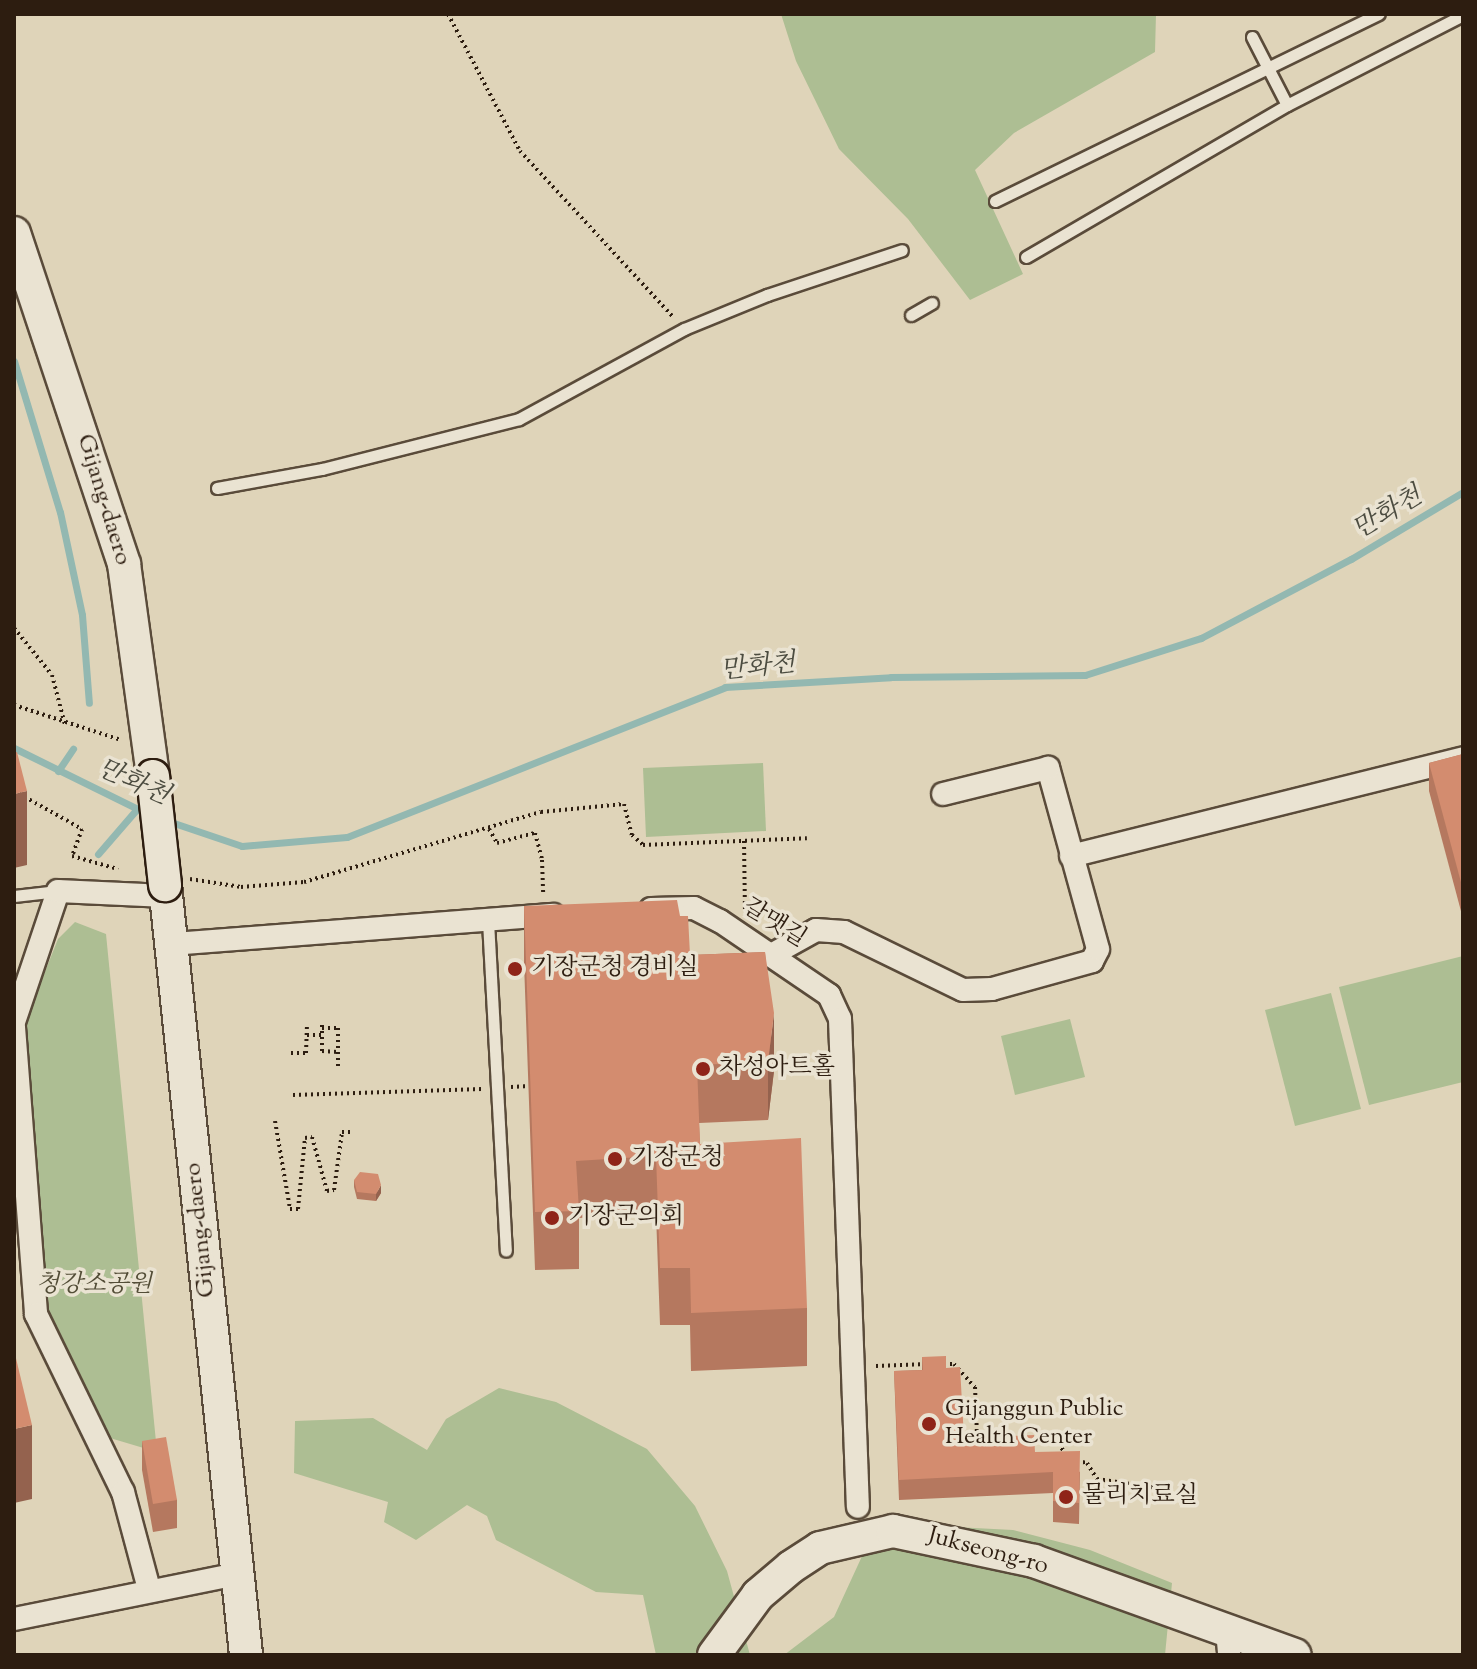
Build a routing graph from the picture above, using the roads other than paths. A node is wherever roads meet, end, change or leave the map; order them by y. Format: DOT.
graph roads {
  1 [pos="1379,14"];
  2 [pos="1463,15"];
  3 [pos="1252,37"];
  4 [pos="1268,69"];
  5 [pos="1287,105"];
  6 [pos="995,201"];
  7 [pos="14,233"];
  8 [pos="902,250"];
  9 [pos="1026,257"];
  10 [pos="932,303"];
  11 [pos="911,315"];
  12 [pos="217,488"];
  13 [pos="1463,758"];
  14 [pos="943,794"];
  15 [pos="1071,856"];
  16 [pos="171,886"];
  17 [pos="58,891"];
  18 [pos="14,896"];
  19 [pos="620,911"];
  20 [pos="574,914"];
  21 [pos="488,921"];
  22 [pos="172,944"];
  23 [pos="773,954"];
  24 [pos="14,1024"];
  25 [pos="506,1251"];
  26 [pos="858,1507"];
  27 [pos="238,1574"];
  28 [pos="149,1589"];
  29 [pos="14,1619"];
  30 [pos="1228,1643"];
  31 [pos="246,1655"];
  32 [pos="714,1655"];
  33 [pos="1295,1655"];
  1 -- 4 [label="lane"];
  2 -- 5 [label="lane"];
  3 -- 4 [label="lane"];
  4 -- 5 [label="lane"];
  4 -- 6 [label="lane"];
  5 -- 9 [label="lane"];
  7 -- 16 [label="main road, Gijang-daero, bridge"];
  8 -- 12 [label="lane"];
  10 -- 11 [label="lane"];
  13 -- 15 [label="street"];
  14 -- 15 [label="street"];
  15 -- 23 [label="street"];
  16 -- 17 [label="street"];
  16 -- 22 [label="main road, Gijang-daero"];
  17 -- 18 [label="lane"];
  17 -- 24 [label="street"];
  19 -- 23 [label="street, 갈맷길"];
  20 -- 21 [label="street"];
  21 -- 22 [label="street"];
  21 -- 25 [label="lane"];
  22 -- 27 [label="main road, Gijang-daero"];
  23 -- 26 [label="street, 갈맷길"];
  24 -- 28 [label="street"];
  27 -- 28 [label="street"];
  27 -- 31 [label="main road, Gijang-daero"];
  28 -- 29 [label="street"];
  30 -- 32 [label="main road, Jukseong-ro"];
  30 -- 33 [label="main road, Jukseong-ro"];
}
